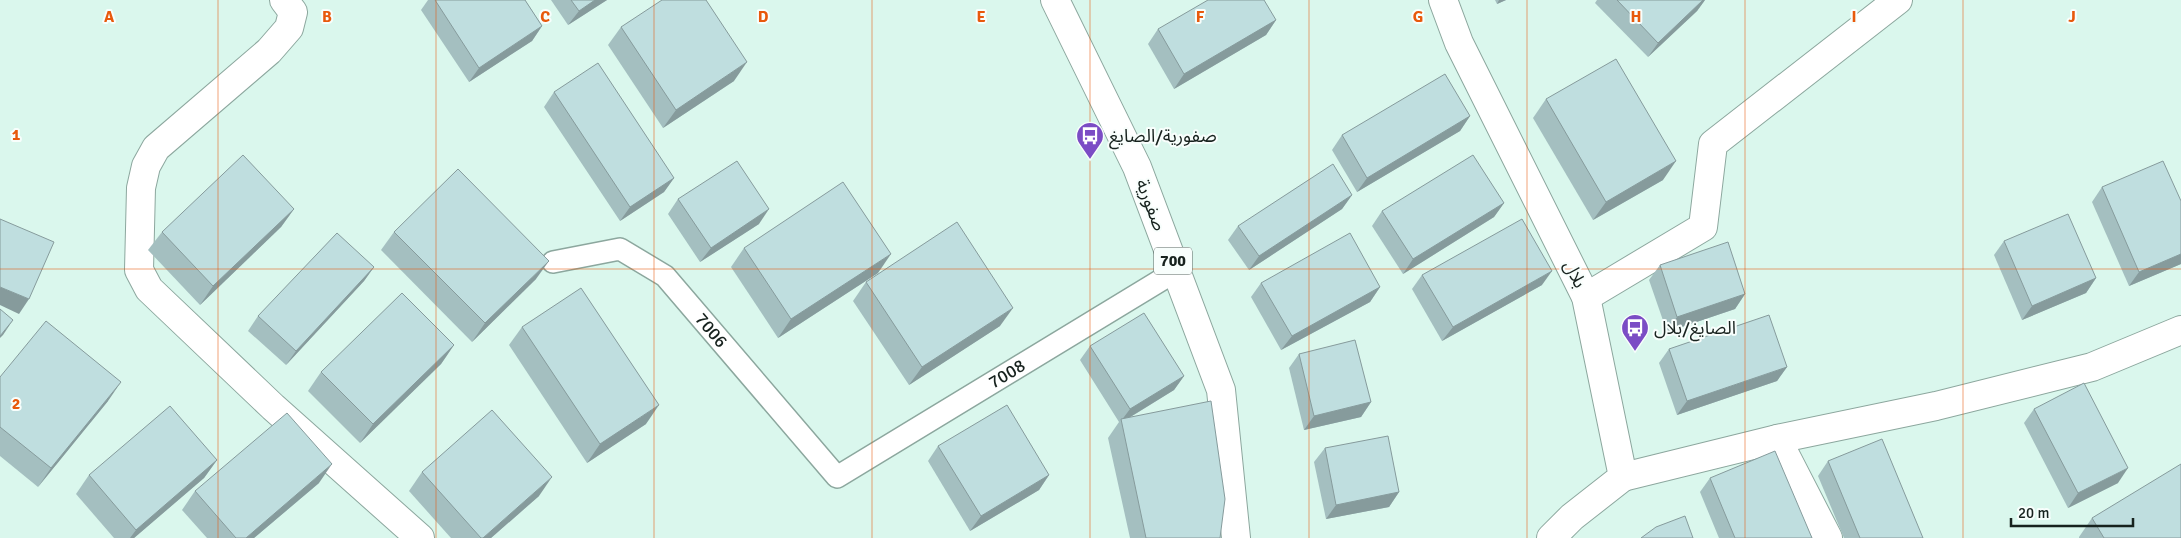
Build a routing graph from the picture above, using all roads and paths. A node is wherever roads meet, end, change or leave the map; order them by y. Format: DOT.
graph roads {
  1 [pos="284,0"];
  2 [pos="1055,0"];
  3 [pos="1443,0"];
  4 [pos="1898,0"];
  5 [pos="552,262"];
  6 [pos="1176,271"];
  7 [pos="1586,297"];
  8 [pos="2181,330"];
  9 [pos="1777,439"];
  10 [pos="837,477"];
  11 [pos="1623,478"];
  12 [pos="420,538"];
  13 [pos="1236,538"];
  14 [pos="1551,538"];
  15 [pos="1828,538"];
  1 -- 12 [label="street"];
  2 -- 6 [label="street, صفورية / 700"];
  3 -- 7 [label="street, بلال"];
  4 -- 7 [label="street"];
  5 -- 10 [label="lane, 7006"];
  6 -- 10 [label="lane, 7008"];
  6 -- 13 [label="street, صفورية / 700"];
  7 -- 11 [label="street, بلال"];
  8 -- 9 [label="street"];
  9 -- 11 [label="street"];
  9 -- 15 [label="street"];
  11 -- 14 [label="street"];
}
